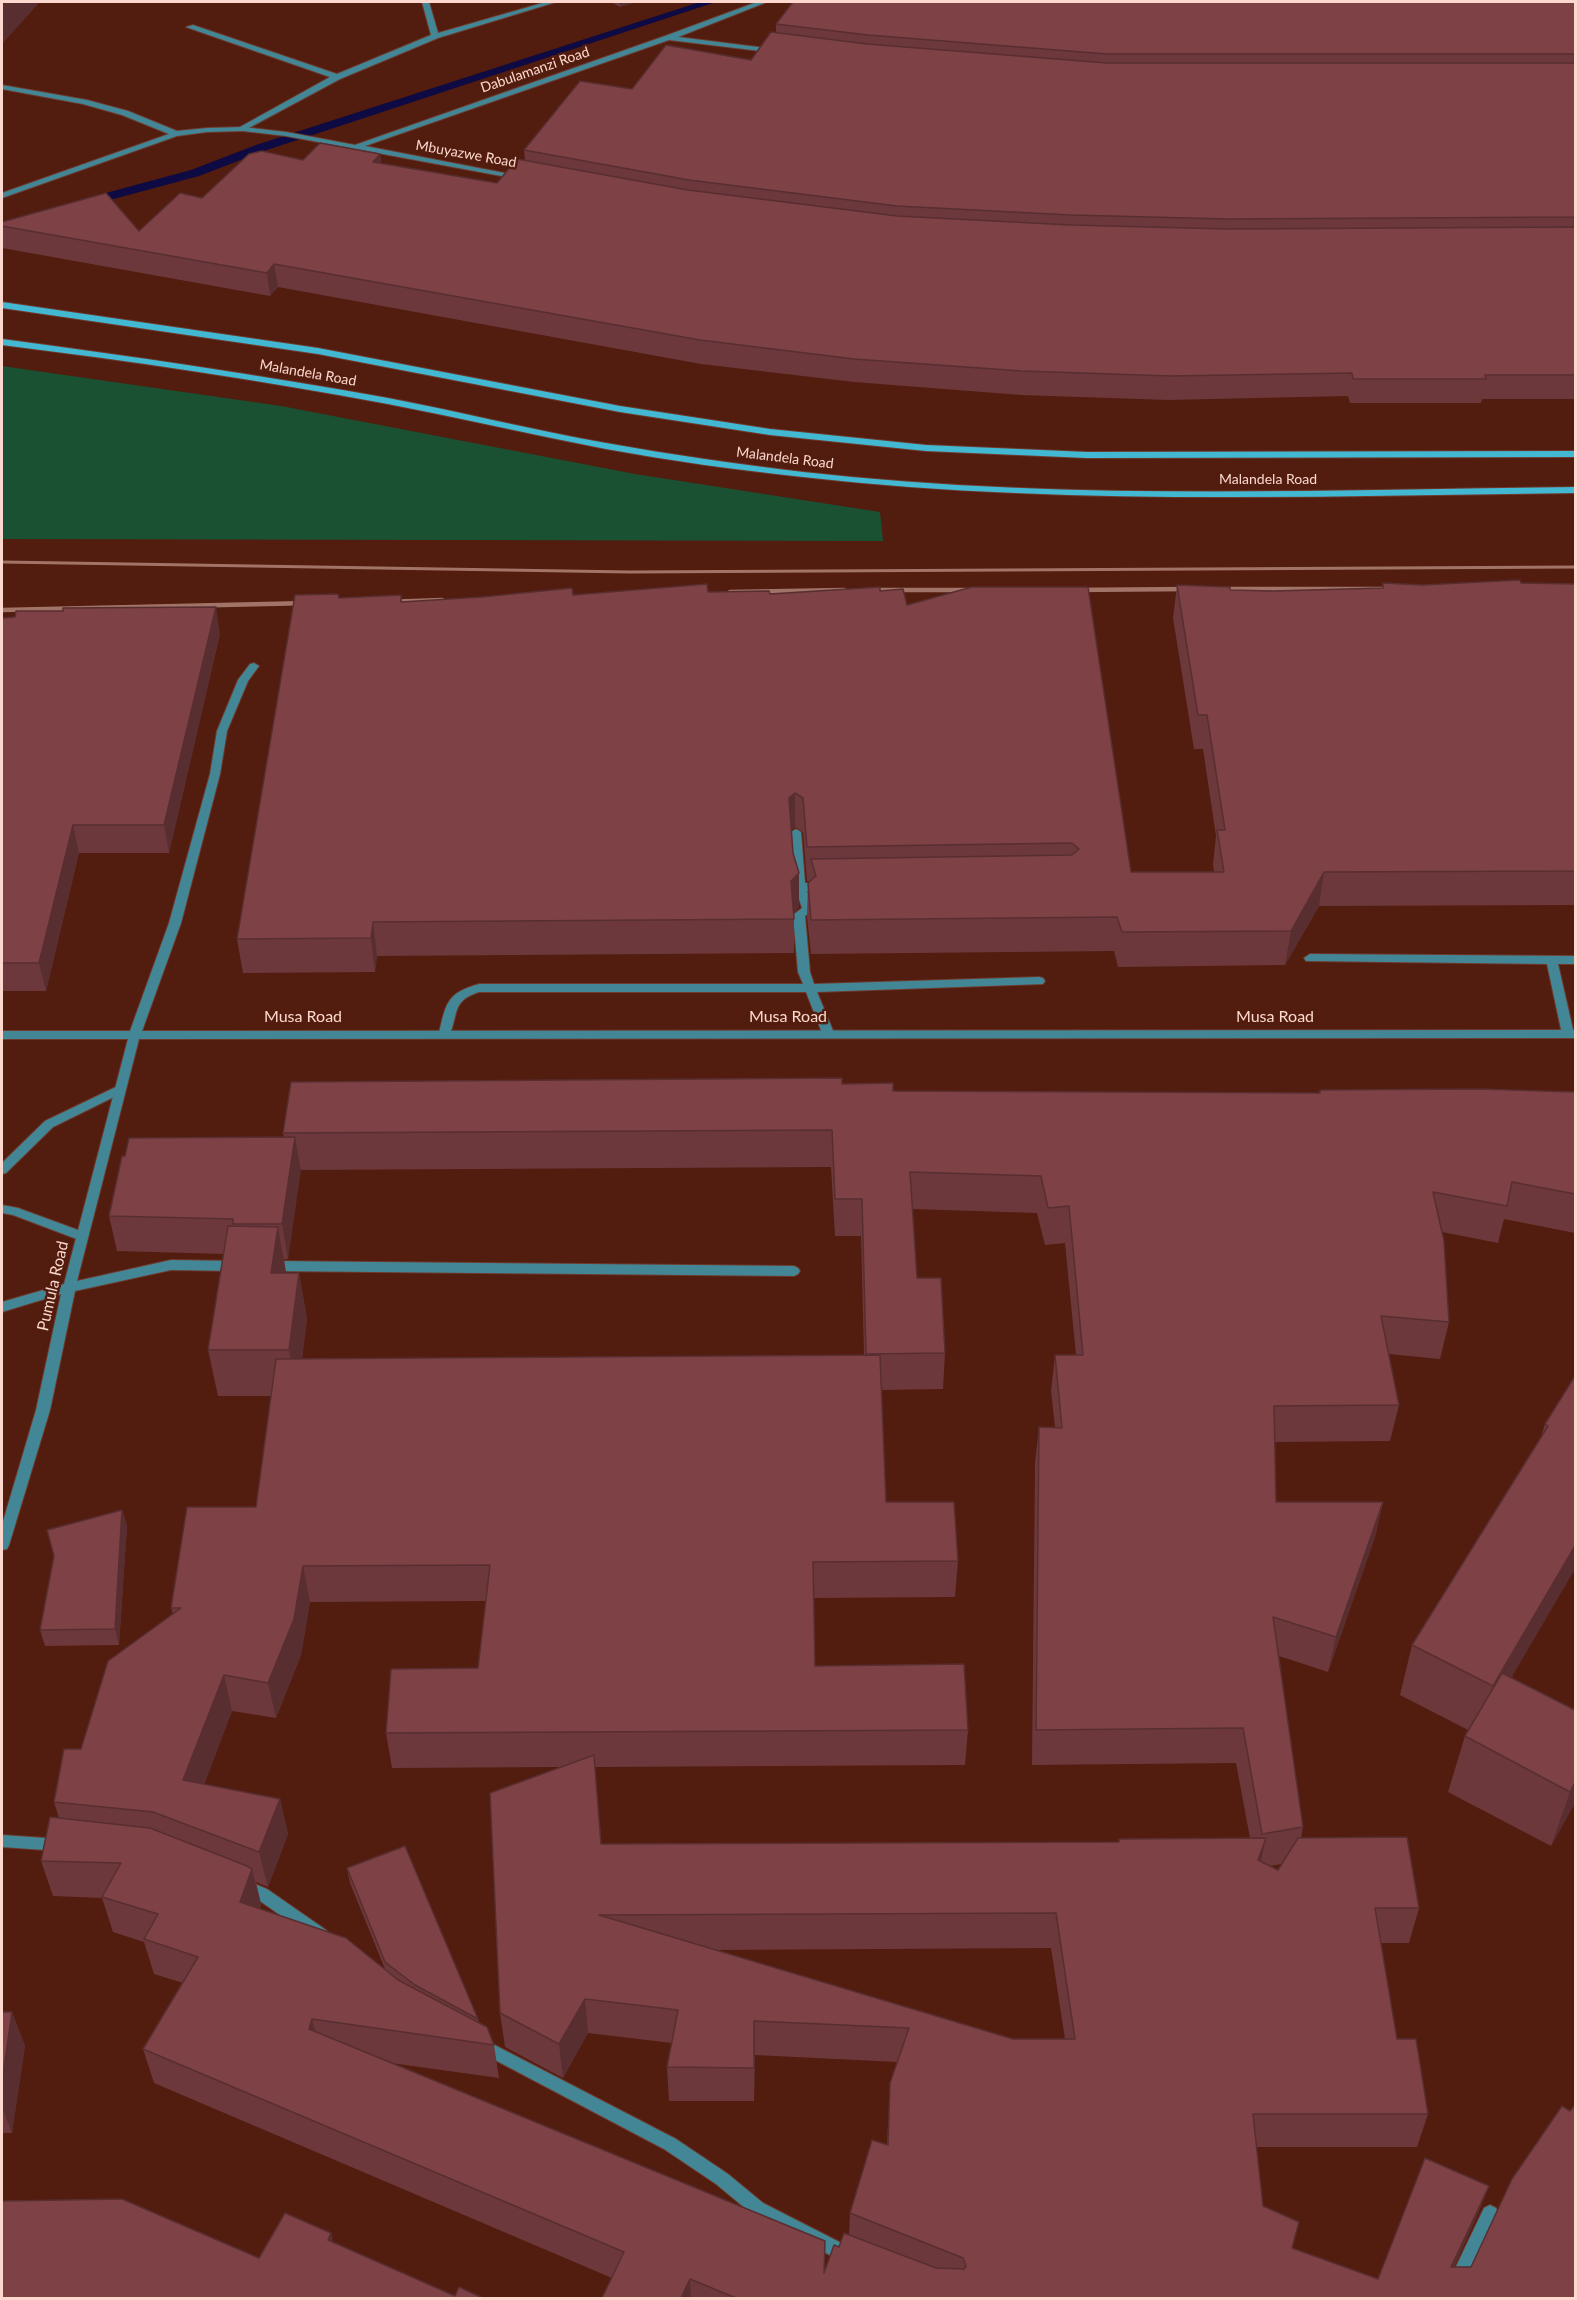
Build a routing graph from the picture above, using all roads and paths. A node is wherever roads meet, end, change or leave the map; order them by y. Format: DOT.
graph roads {
  1 [pos="425,2"];
  2 [pos="552,2"];
  3 [pos="763,2"];
  4 [pos="190,27"];
  5 [pos="435,36"];
  6 [pos="668,38"];
  7 [pos="785,52"];
  8 [pos="337,77"];
  9 [pos="2,87"];
  10 [pos="243,129"];
  11 [pos="176,134"];
  12 [pos="355,148"];
  13 [pos="528,179"];
  14 [pos="2,196"];
  15 [pos="2,304"];
  16 [pos="2,342"];
  17 [pos="1575,454"];
  18 [pos="1575,490"];
  19 [pos="254,666"];
  20 [pos="796,832"];
  21 [pos="800,887"];
  22 [pos="835,887"];
  23 [pos="1310,958"];
  24 [pos="1552,960"];
  25 [pos="1575,960"];
  26 [pos="1039,981"];
  27 [pos="810,988"];
  28 [pos="135,1033"];
  29 [pos="445,1034"];
  30 [pos="828,1034"];
  31 [pos="1572,1034"];
  32 [pos="2,1035"];
  33 [pos="120,1089"];
  34 [pos="2,1170"];
  35 [pos="2,1209"];
  36 [pos="82,1236"];
  37 [pos="794,1271"];
  38 [pos="69,1287"];
  39 [pos="2,1307"];
  40 [pos="2,1545"];
  41 [pos="2,1841"];
  42 [pos="78,1846"];
  43 [pos="231,1882"];
  44 [pos="332,1943"];
  45 [pos="463,2034"];
  46 [pos="1490,2213"];
  47 [pos="859,2260"];
  48 [pos="1449,2298"];
  1 -- 5 [label="street"];
  2 -- 5 [label="street"];
  3 -- 6 [label="street, Dabulamanzi Road"];
  4 -- 8 [label="street"];
  5 -- 8 [label="street"];
  6 -- 7 [label="street"];
  6 -- 12 [label="street, Dabulamanzi Road"];
  8 -- 10 [label="street"];
  9 -- 11 [label="street"];
  10 -- 11 [label="street"];
  10 -- 12 [label="street"];
  11 -- 14 [label="street"];
  12 -- 13 [label="street, Mbuyazwe Road"];
  15 -- 17 [label="main road, Malandela Road"];
  16 -- 18 [label="main road, Malandela Road"];
  19 -- 28 [label="street, Pumula Road"];
  20 -- 21 [label="street"];
  21 -- 22 [label="street"];
  21 -- 27 [label="street"];
  23 -- 24 [label="street"];
  24 -- 25 [label="street"];
  24 -- 31 [label="street"];
  26 -- 27 [label="street"];
  27 -- 29 [label="street"];
  27 -- 30 [label="street"];
  28 -- 29 [label="street, Musa Road"];
  28 -- 32 [label="street, Musa Road"];
  28 -- 33 [label="street, Pumula Road"];
  29 -- 30 [label="street, Musa Road"];
  30 -- 31 [label="street, Musa Road"];
  33 -- 34 [label="street"];
  33 -- 36 [label="street, Pumula Road"];
  35 -- 36 [label="street"];
  36 -- 38 [label="street, Pumula Road"];
  37 -- 38 [label="street"];
  38 -- 39 [label="street"];
  38 -- 40 [label="street, Pumula Road"];
  41 -- 42 [label="street"];
  43 -- 44 [label="street"];
  45 -- 47 [label="street"];
  46 -- 48 [label="street"];
}
